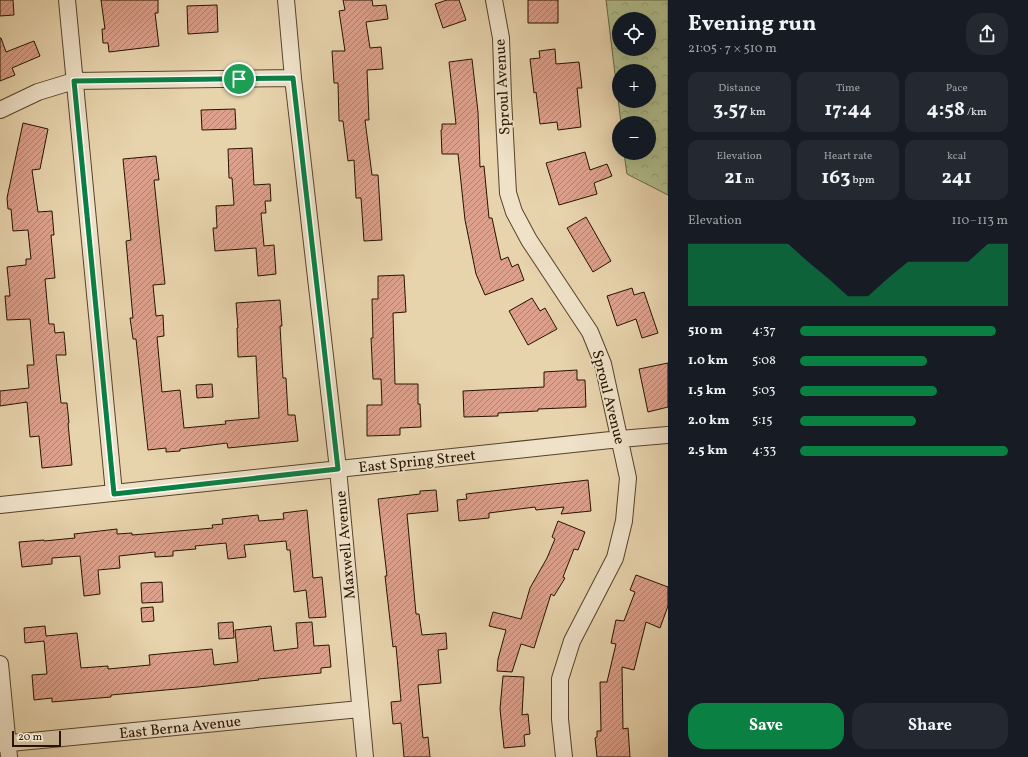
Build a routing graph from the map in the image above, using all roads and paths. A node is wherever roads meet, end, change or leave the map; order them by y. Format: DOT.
graph roads {
  1 [pos="67,0"];
  2 [pos="286,0"];
  3 [pos="494,0"];
  4 [pos="293,78"];
  5 [pos="74,81"];
  6 [pos="0,110"];
  7 [pos="668,435"];
  8 [pos="620,439"];
  9 [pos="338,469"];
  10 [pos="114,494"];
  11 [pos="0,506"];
  12 [pos="0,664"];
  13 [pos="360,709"];
  14 [pos="6,748"];
  15 [pos="365,757"];
  16 [pos="564,757"];
  1 -- 5 [label="street"];
  2 -- 4 [label="street, Maxwell Avenue"];
  3 -- 8 [label="street, Sproul Avenue"];
  4 -- 5 [label="street"];
  4 -- 9 [label="street, Maxwell Avenue"];
  5 -- 6 [label="street"];
  5 -- 10 [label="street"];
  7 -- 8 [label="street, East Spring Street"];
  8 -- 9 [label="street, East Spring Street"];
  8 -- 16 [label="street, Sproul Avenue"];
  9 -- 10 [label="street, East Spring Street"];
  9 -- 13 [label="street, Maxwell Avenue"];
  10 -- 11 [label="street, East Spring Street"];
  12 -- 14 [label="street"];
  13 -- 14 [label="street, East Berna Avenue"];
  13 -- 15 [label="street, Maxwell Avenue"];
}
